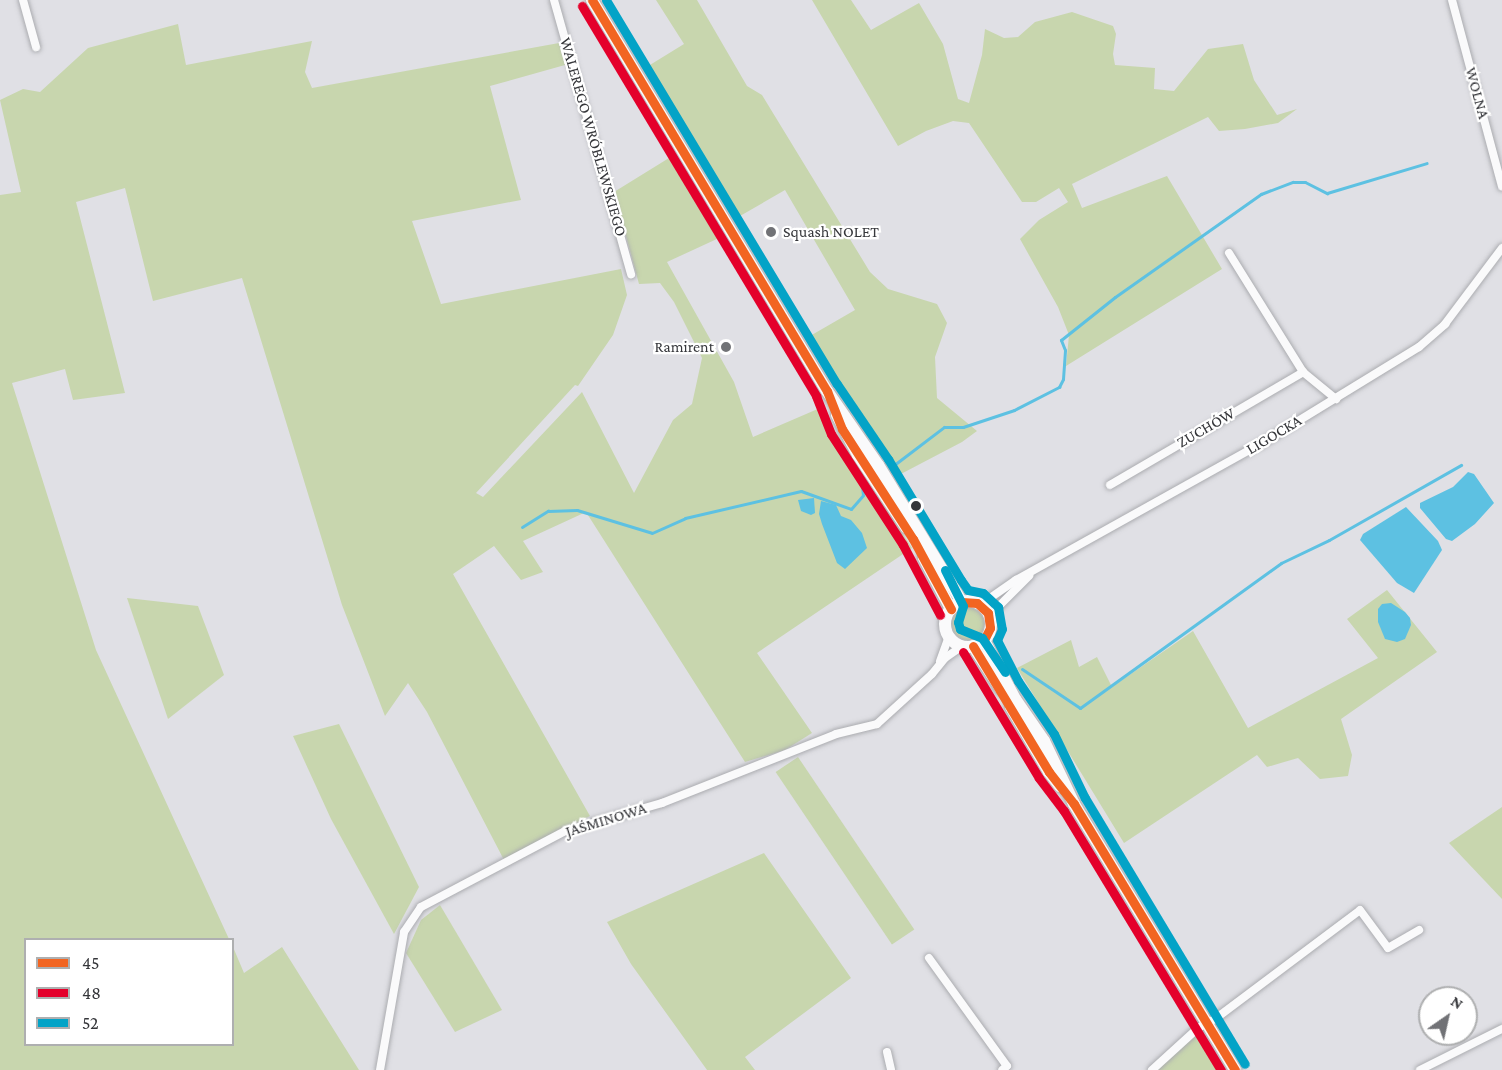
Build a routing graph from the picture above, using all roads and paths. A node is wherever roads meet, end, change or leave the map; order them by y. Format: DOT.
graph roads {
  1 [pos="23,0"];
  2 [pos="554,0"];
  3 [pos="592,0"];
  4 [pos="1452,0"];
  5 [pos="36,47"];
  6 [pos="1502,186"];
  7 [pos="1502,248"];
  8 [pos="1229,253"];
  9 [pos="1502,259"];
  10 [pos="1490,266"];
  11 [pos="631,274"];
  12 [pos="1303,372"];
  13 [pos="827,391"];
  14 [pos="1336,399"];
  15 [pos="1110,484"];
  16 [pos="1033,573"];
  17 [pos="962,602"];
  18 [pos="980,605"];
  19 [pos="951,609"];
  20 [pos="989,616"];
  21 [pos="949,636"];
  22 [pos="973,644"];
  23 [pos="939,664"];
  24 [pos="1419,930"];
  25 [pos="929,958"];
  26 [pos="1207,1023"];
  27 [pos="1502,1029"];
  28 [pos="887,1052"];
  29 [pos="380,1070"];
  30 [pos="891,1070"];
  31 [pos="1002,1070"];
  32 [pos="1152,1070"];
  33 [pos="1235,1070"];
  34 [pos="1420,1070"];
  1 -- 5 [label="street"];
  2 -- 11 [label="street, WALEREGO WRÓBLEWSKIEGO"];
  3 -- 13 [label="main road"];
  4 -- 6 [label="street, WOLNA"];
  7 -- 10 [label="street, LIGOCKA"];
  8 -- 12 [label="street"];
  9 -- 10 [label="street, LIGOCKA"];
  10 -- 14 [label="street, LIGOCKA"];
  12 -- 14 [label="street"];
  12 -- 15 [label="street, ZUCHÓW"];
  13 -- 17 [label="main road"];
  13 -- 19 [label="main road"];
  14 -- 16 [label="street, LIGOCKA"];
  16 -- 18 [label="street, LIGOCKA"];
  16 -- 20 [label="street, LIGOCKA"];
  17 -- 18 [label="main road"];
  17 -- 19 [label="main road"];
  18 -- 20 [label="main road"];
  19 -- 21 [label="main road"];
  20 -- 22 [label="main road"];
  21 -- 22 [label="main road"];
  21 -- 23 [label="street, JAŚMINOWA"];
  22 -- 23 [label="street, JAŚMINOWA"];
  22 -- 26 [label="main road"];
  23 -- 29 [label="street, JAŚMINOWA"];
  24 -- 26 [label="street"];
  25 -- 31 [label="street"];
  26 -- 32 [label="street"];
  26 -- 33 [label="main road"];
  27 -- 34 [label="street"];
  28 -- 30 [label="street"];
}
